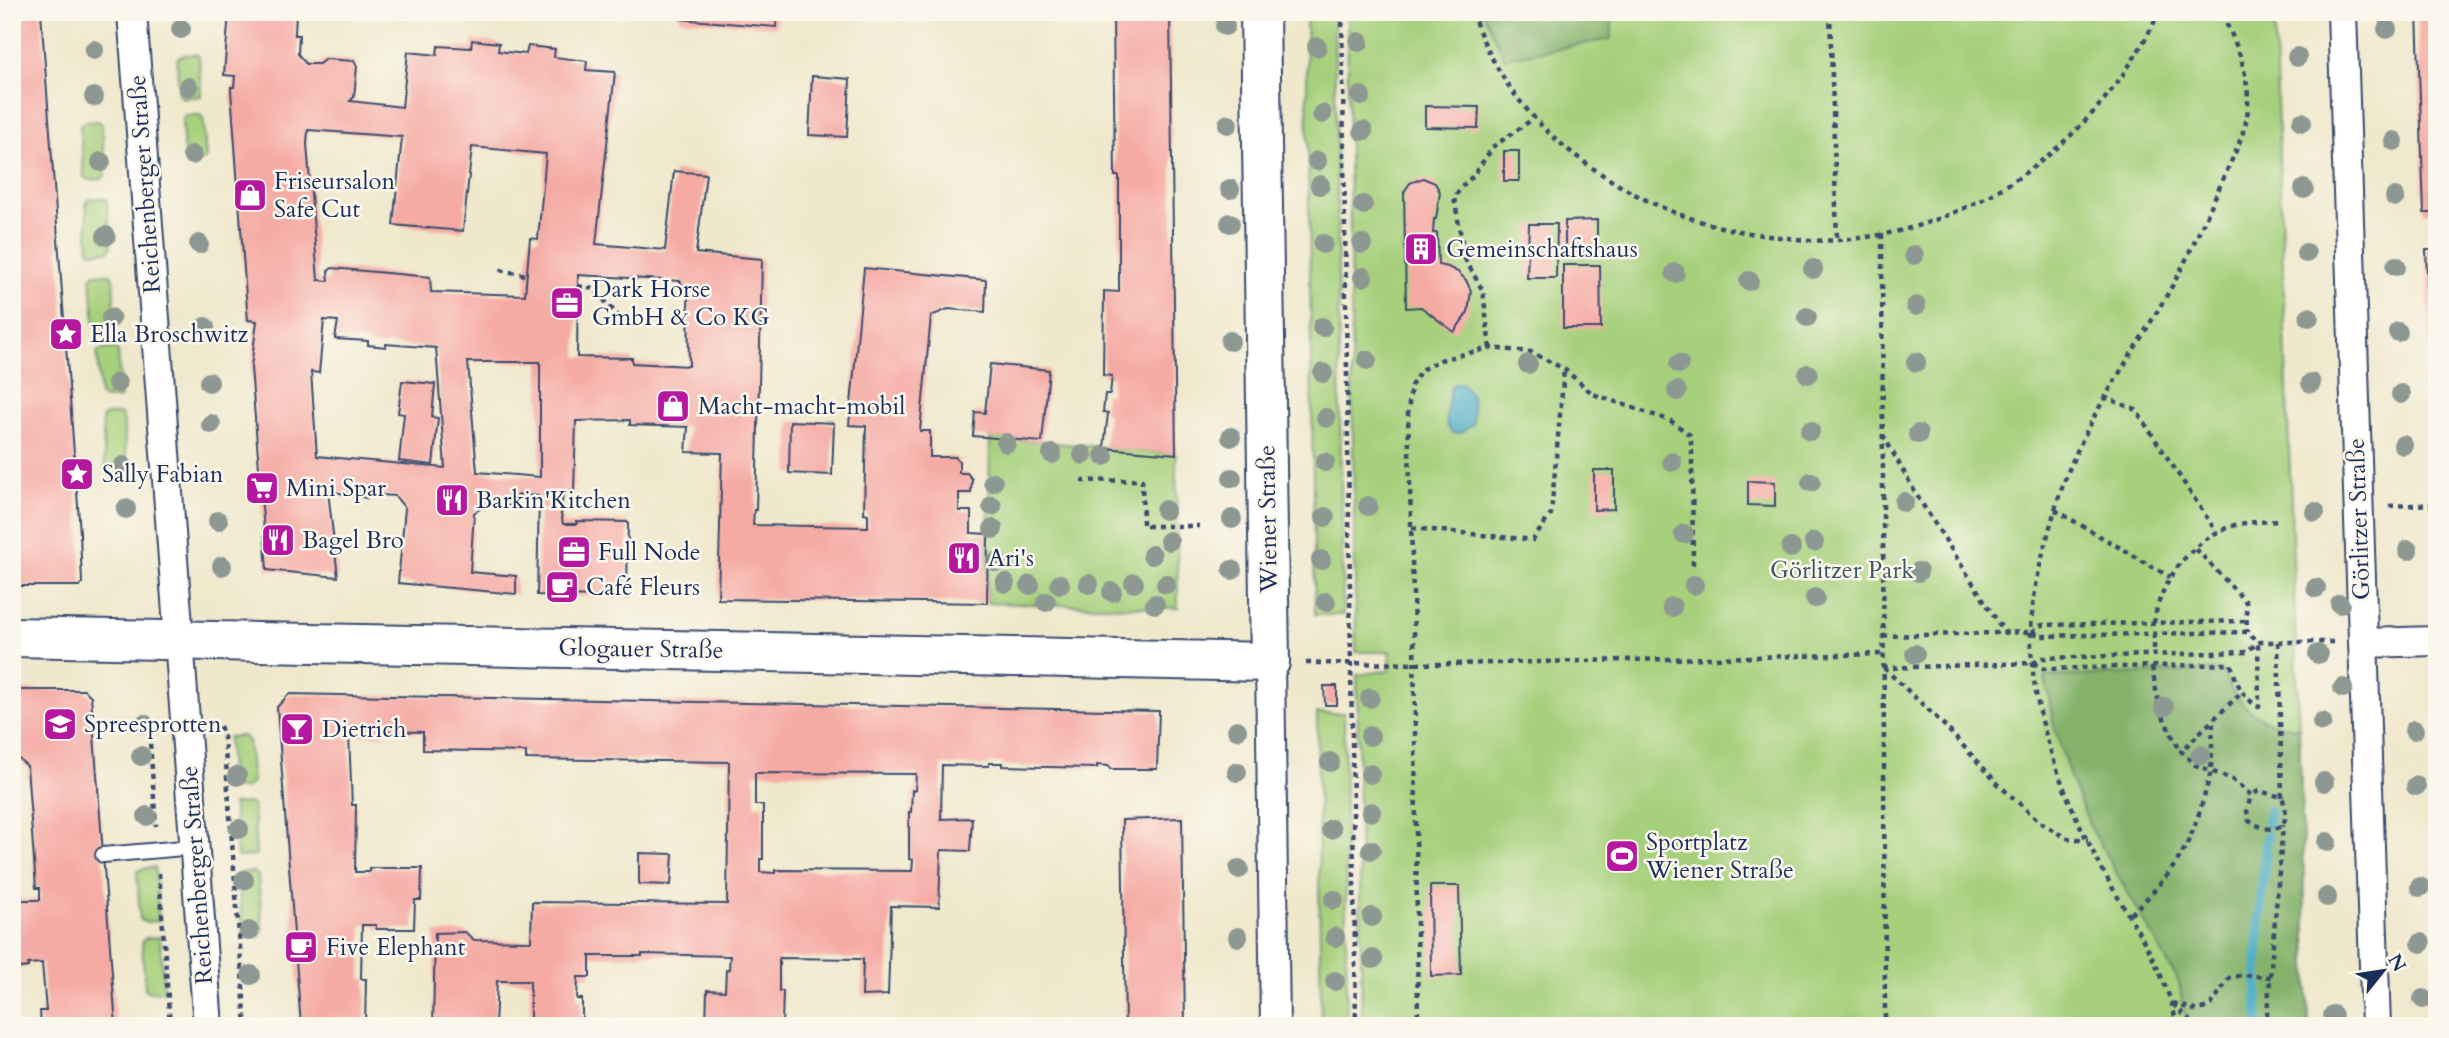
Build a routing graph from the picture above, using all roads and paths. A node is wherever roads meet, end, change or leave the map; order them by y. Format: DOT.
graph roads {
  1 [pos="132,12"];
  2 [pos="1260,12"];
  3 [pos="1342,12"];
  4 [pos="1472,12"];
  5 [pos="1830,12"];
  6 [pos="2159,12"];
  7 [pos="2220,12"];
  8 [pos="2342,12"];
  9 [pos="1534,120"];
  10 [pos="1882,234"];
  11 [pos="1837,240"];
  12 [pos="500,270"];
  13 [pos="526,275"];
  14 [pos="578,286"];
  15 [pos="622,320"];
  16 [pos="1490,348"];
  17 [pos="1564,369"];
  18 [pos="2105,397"];
  19 [pos="1883,435"];
  20 [pos="1081,481"];
  21 [pos="2437,504"];
  22 [pos="2359,507"];
  23 [pos="2055,510"];
  24 [pos="2281,521"];
  25 [pos="1199,527"];
  26 [pos="1412,528"];
  27 [pos="2217,533"];
  28 [pos="2196,549"];
  29 [pos="1693,570"];
  30 [pos="2169,577"];
  31 [pos="2247,621"];
  32 [pos="2154,622"];
  33 [pos="2031,632"];
  34 [pos="2247,632"];
  35 [pos="2005,633"];
  36 [pos="2154,634"];
  37 [pos="1883,636"];
  38 [pos="12,638"];
  39 [pos="178,640"];
  40 [pos="2437,641"];
  41 [pos="2258,642"];
  42 [pos="2278,642"];
  43 [pos="2363,643"];
  44 [pos="1883,654"];
  45 [pos="2154,654"];
  46 [pos="1270,662"];
  47 [pos="1350,663"];
  48 [pos="2033,663"];
  49 [pos="1415,664"];
  50 [pos="1883,667"];
  51 [pos="2152,667"];
  52 [pos="2242,692"];
  53 [pos="2213,722"];
  54 [pos="219,725"];
  55 [pos="2181,751"];
  56 [pos="2211,771"];
  57 [pos="2251,794"];
  58 [pos="2282,797"];
  59 [pos="2283,824"];
  60 [pos="2088,840"];
  61 [pos="195,847"];
  62 [pos="103,855"];
  63 [pos="2130,914"];
  64 [pos="2270,977"];
  65 [pos="2173,1003"];
  66 [pos="208,1026"];
  67 [pos="246,1026"];
  68 [pos="1275,1026"];
  69 [pos="1356,1026"];
  70 [pos="1418,1026"];
  71 [pos="1885,1026"];
  72 [pos="2177,1026"];
  73 [pos="2195,1026"];
  74 [pos="2266,1026"];
  75 [pos="2376,1026"];
  1 -- 39 [label="street, Reichenberger Straße"];
  2 -- 46 [label="street, Wiener Straße"];
  3 -- 47 [label="path"];
  4 -- 9 [label="path"];
  5 -- 11 [label="path"];
  6 -- 10 [label="path"];
  7 -- 18 [label="path"];
  8 -- 22 [label="street, Görlitzer Straße"];
  9 -- 11 [label="path"];
  9 -- 16 [label="path"];
  10 -- 11 [label="path"];
  10 -- 19 [label="path"];
  12 -- 13 [label="path"];
  14 -- 15 [label="path"];
  16 -- 17 [label="path"];
  16 -- 26 [label="path"];
  17 -- 26 [label="path"];
  17 -- 29 [label="path"];
  18 -- 23 [label="path"];
  18 -- 27 [label="path"];
  19 -- 35 [label="path"];
  19 -- 37 [label="path"];
  20 -- 25 [label="path"];
  21 -- 22 [label="path"];
  22 -- 43 [label="street, Görlitzer Straße"];
  23 -- 30 [label="path"];
  23 -- 33 [label="path"];
  24 -- 27 [label="path"];
  26 -- 49 [label="path"];
  27 -- 28 [label="path"];
  28 -- 30 [label="path"];
  28 -- 31 [label="path"];
  30 -- 32 [label="path"];
  31 -- 32 [label="path"];
  31 -- 34 [label="path"];
  32 -- 33 [label="path"];
  33 -- 35 [label="path"];
  33 -- 36 [label="path"];
  33 -- 48 [label="path"];
  34 -- 36 [label="path"];
  34 -- 41 [label="path"];
  35 -- 37 [label="path"];
  36 -- 45 [label="path"];
  37 -- 44 [label="path"];
  38 -- 39 [label="street, Glogauer Straße"];
  39 -- 46 [label="street, Glogauer Straße"];
  39 -- 61 [label="street, Reichenberger Straße"];
  40 -- 43 [label="street"];
  41 -- 42 [label="path"];
  41 -- 45 [label="path"];
  41 -- 52 [label="path"];
  42 -- 43 [label="path"];
  42 -- 58 [label="path"];
  43 -- 75 [label="street, Görlitzer Straße"];
  44 -- 49 [label="path"];
  44 -- 50 [label="path"];
  45 -- 48 [label="path"];
  46 -- 47 [label="path"];
  46 -- 68 [label="street, Wiener Straße"];
  47 -- 49 [label="path"];
  47 -- 69 [label="path"];
  48 -- 50 [label="path"];
  48 -- 51 [label="path"];
  48 -- 60 [label="path"];
  49 -- 70 [label="path"];
  50 -- 60 [label="path"];
  50 -- 71 [label="path"];
  51 -- 52 [label="path"];
  51 -- 55 [label="path"];
  52 -- 53 [label="path"];
  53 -- 55 [label="path"];
  53 -- 56 [label="path"];
  54 -- 67 [label="path"];
  55 -- 56 [label="path"];
  56 -- 57 [label="path"];
  56 -- 63 [label="path"];
  57 -- 58 [label="path"];
  57 -- 59 [label="path"];
  58 -- 59 [label="path"];
  59 -- 64 [label="path"];
  60 -- 63 [label="path"];
  61 -- 62 [label="lane"];
  61 -- 66 [label="street, Reichenberger Straße"];
  63 -- 65 [label="path"];
  64 -- 65 [label="path"];
  64 -- 74 [label="path"];
  65 -- 72 [label="path"];
  65 -- 73 [label="path"];
}
